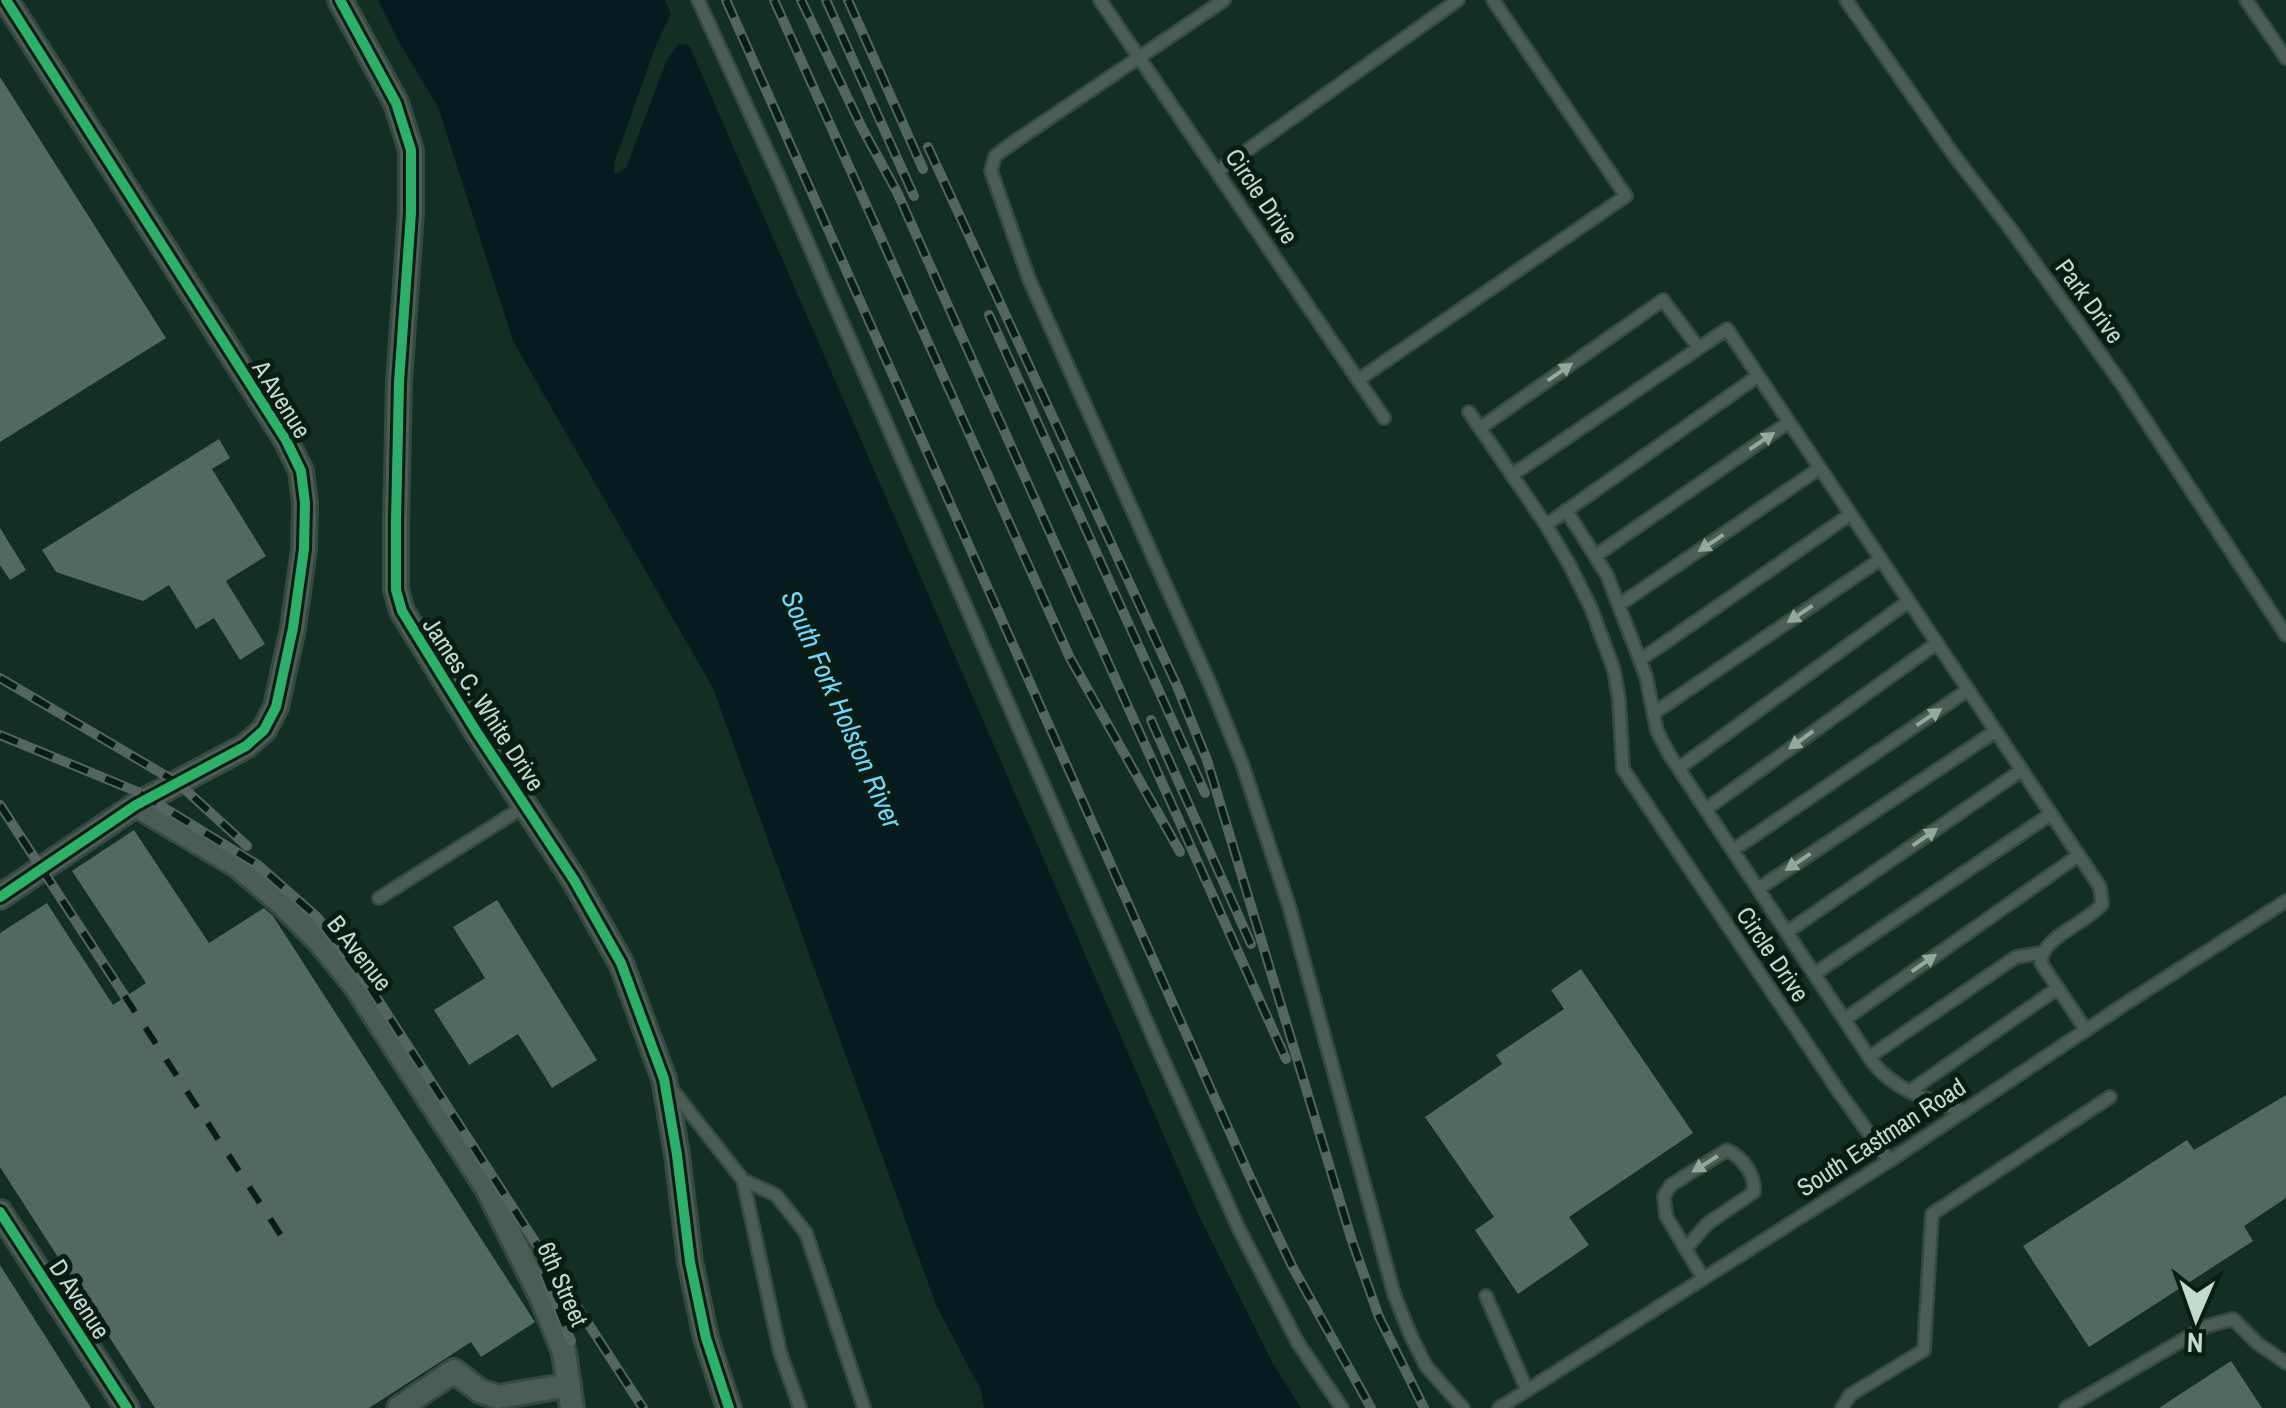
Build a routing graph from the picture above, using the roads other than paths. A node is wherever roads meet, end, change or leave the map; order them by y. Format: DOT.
graph roads {
  1 [pos="6,0"];
  2 [pos="340,0"];
  3 [pos="698,0"];
  4 [pos="1100,0"];
  5 [pos="1224,0"];
  6 [pos="1458,0"];
  7 [pos="1493,0"];
  8 [pos="1846,0"];
  9 [pos="2247,0"];
  10 [pos="1140,58"];
  11 [pos="2286,58"];
  12 [pos="1218,171"];
  13 [pos="1698,347"];
  14 [pos="1758,376"];
  15 [pos="1358,380"];
  16 [pos="1469,412"];
  17 [pos="1384,418"];
  18 [pos="1789,422"];
  19 [pos="1480,428"];
  20 [pos="1820,468"];
  21 [pos="1512,475"];
  22 [pos="1566,510"];
  23 [pos="1851,514"];
  24 [pos="1546,525"];
  25 [pos="1595,556"];
  26 [pos="1881,559"];
  27 [pos="1909,602"];
  28 [pos="1619,605"];
  29 [pos="2286,635"];
  30 [pos="1937,643"];
  31 [pos="1640,660"];
  32 [pos="1968,690"];
  33 [pos="1654,713"];
  34 [pos="1996,731"];
  35 [pos="1679,768"];
  36 [pos="2022,770"];
  37 [pos="136,805"];
  38 [pos="525,806"];
  39 [pos="1706,809"];
  40 [pos="2051,814"];
  41 [pos="1733,850"];
  42 [pos="2079,854"];
  43 [pos="1758,888"];
  44 [pos="0,898"];
  45 [pos="379,898"];
  46 [pos="2286,901"];
  47 [pos="1787,932"];
  48 [pos="2041,953"];
  49 [pos="1814,974"];
  50 [pos="2058,988"];
  51 [pos="1844,1020"];
  52 [pos="2086,1030"];
  53 [pos="1870,1058"];
  54 [pos="664,1079"];
  55 [pos="1910,1091"];
  56 [pos="2110,1096"];
  57 [pos="1964,1111"];
  58 [pos="1889,1161"];
  59 [pos="743,1180"];
  60 [pos="487,1188"];
  61 [pos="0,1212"];
  62 [pos="1687,1247"];
  63 [pos="1703,1278"];
  64 [pos="1486,1296"];
  65 [pos="2286,1363"];
  66 [pos="1528,1390"];
  67 [pos="571,1396"];
  68 [pos="127,1408"];
  69 [pos="399,1408"];
  70 [pos="729,1408"];
  71 [pos="800,1408"];
  72 [pos="864,1408"];
  73 [pos="1342,1408"];
  74 [pos="1463,1408"];
  75 [pos="1498,1408"];
  76 [pos="1842,1408"];
  77 [pos="2066,1408"];
  1 -- 37 [label="street, A Avenue"];
  2 -- 38 [label="street, James C. White Drive"];
  3 -- 73 [label="lane"];
  4 -- 10 [label="lane, Circle Drive"];
  5 -- 10 [label="lane"];
  6 -- 12 [label="lane"];
  7 -- 15 [label="lane"];
  8 -- 29 [label="lane, Park Drive"];
  9 -- 11 [label="lane"];
  10 -- 12 [label="lane, Circle Drive"];
  10 -- 74 [label="lane"];
  12 -- 15 [label="lane, Circle Drive"];
  13 -- 14 [label="lane"];
  19 -- 13 [label="lane, one-way"];
  13 -- 21 [label="lane"];
  14 -- 18 [label="lane"];
  14 -- 22 [label="lane"];
  15 -- 17 [label="lane, Circle Drive"];
  16 -- 19 [label="lane"];
  18 -- 20 [label="lane"];
  25 -- 18 [label="lane, one-way"];
  19 -- 21 [label="lane"];
  20 -- 23 [label="lane"];
  20 -- 28 [label="lane, one-way"];
  21 -- 24 [label="lane"];
  22 -- 24 [label="lane"];
  22 -- 25 [label="lane"];
  23 -- 26 [label="lane"];
  23 -- 31 [label="lane"];
  24 -- 58 [label="lane, Circle Drive"];
  25 -- 28 [label="lane"];
  26 -- 27 [label="lane"];
  26 -- 33 [label="lane, one-way"];
  27 -- 30 [label="lane"];
  27 -- 35 [label="lane"];
  28 -- 31 [label="lane"];
  30 -- 32 [label="lane"];
  30 -- 39 [label="lane, one-way"];
  31 -- 33 [label="lane"];
  32 -- 34 [label="lane"];
  41 -- 32 [label="lane, one-way"];
  33 -- 35 [label="lane"];
  34 -- 36 [label="lane"];
  34 -- 43 [label="lane, one-way"];
  35 -- 39 [label="lane"];
  36 -- 40 [label="lane"];
  47 -- 36 [label="lane, one-way"];
  37 -- 44 [label="street, A Avenue"];
  37 -- 60 [label="street, B Avenue"];
  38 -- 45 [label="lane"];
  38 -- 54 [label="street, James C. White Drive"];
  39 -- 41 [label="lane"];
  40 -- 42 [label="lane"];
  40 -- 49 [label="lane"];
  41 -- 43 [label="lane"];
  42 -- 48 [label="lane"];
  51 -- 42 [label="lane, one-way"];
  43 -- 47 [label="lane"];
  46 -- 52 [label="lane, South Eastman Road"];
  47 -- 49 [label="lane"];
  48 -- 50 [label="lane"];
  48 -- 53 [label="lane"];
  49 -- 51 [label="lane"];
  50 -- 52 [label="lane"];
  50 -- 55 [label="lane"];
  51 -- 53 [label="lane"];
  52 -- 57 [label="lane, South Eastman Road"];
  53 -- 55 [label="lane"];
  54 -- 59 [label="lane"];
  54 -- 70 [label="street, James C. White Drive"];
  55 -- 57 [label="lane"];
  56 -- 76 [label="lane"];
  57 -- 58 [label="lane, South Eastman Road"];
  58 -- 63 [label="lane, South Eastman Road"];
  59 -- 71 [label="lane"];
  59 -- 72 [label="lane"];
  60 -- 67 [label="street, 6th Street"];
  61 -- 68 [label="street, D Avenue"];
  62 -- 62 [label="lane, one-way"];
  62 -- 63 [label="lane"];
  63 -- 66 [label="lane, South Eastman Road"];
  64 -- 66 [label="lane"];
  65 -- 77 [label="lane"];
  66 -- 75 [label="lane, South Eastman Road"];
  67 -- 69 [label="street"];
}
